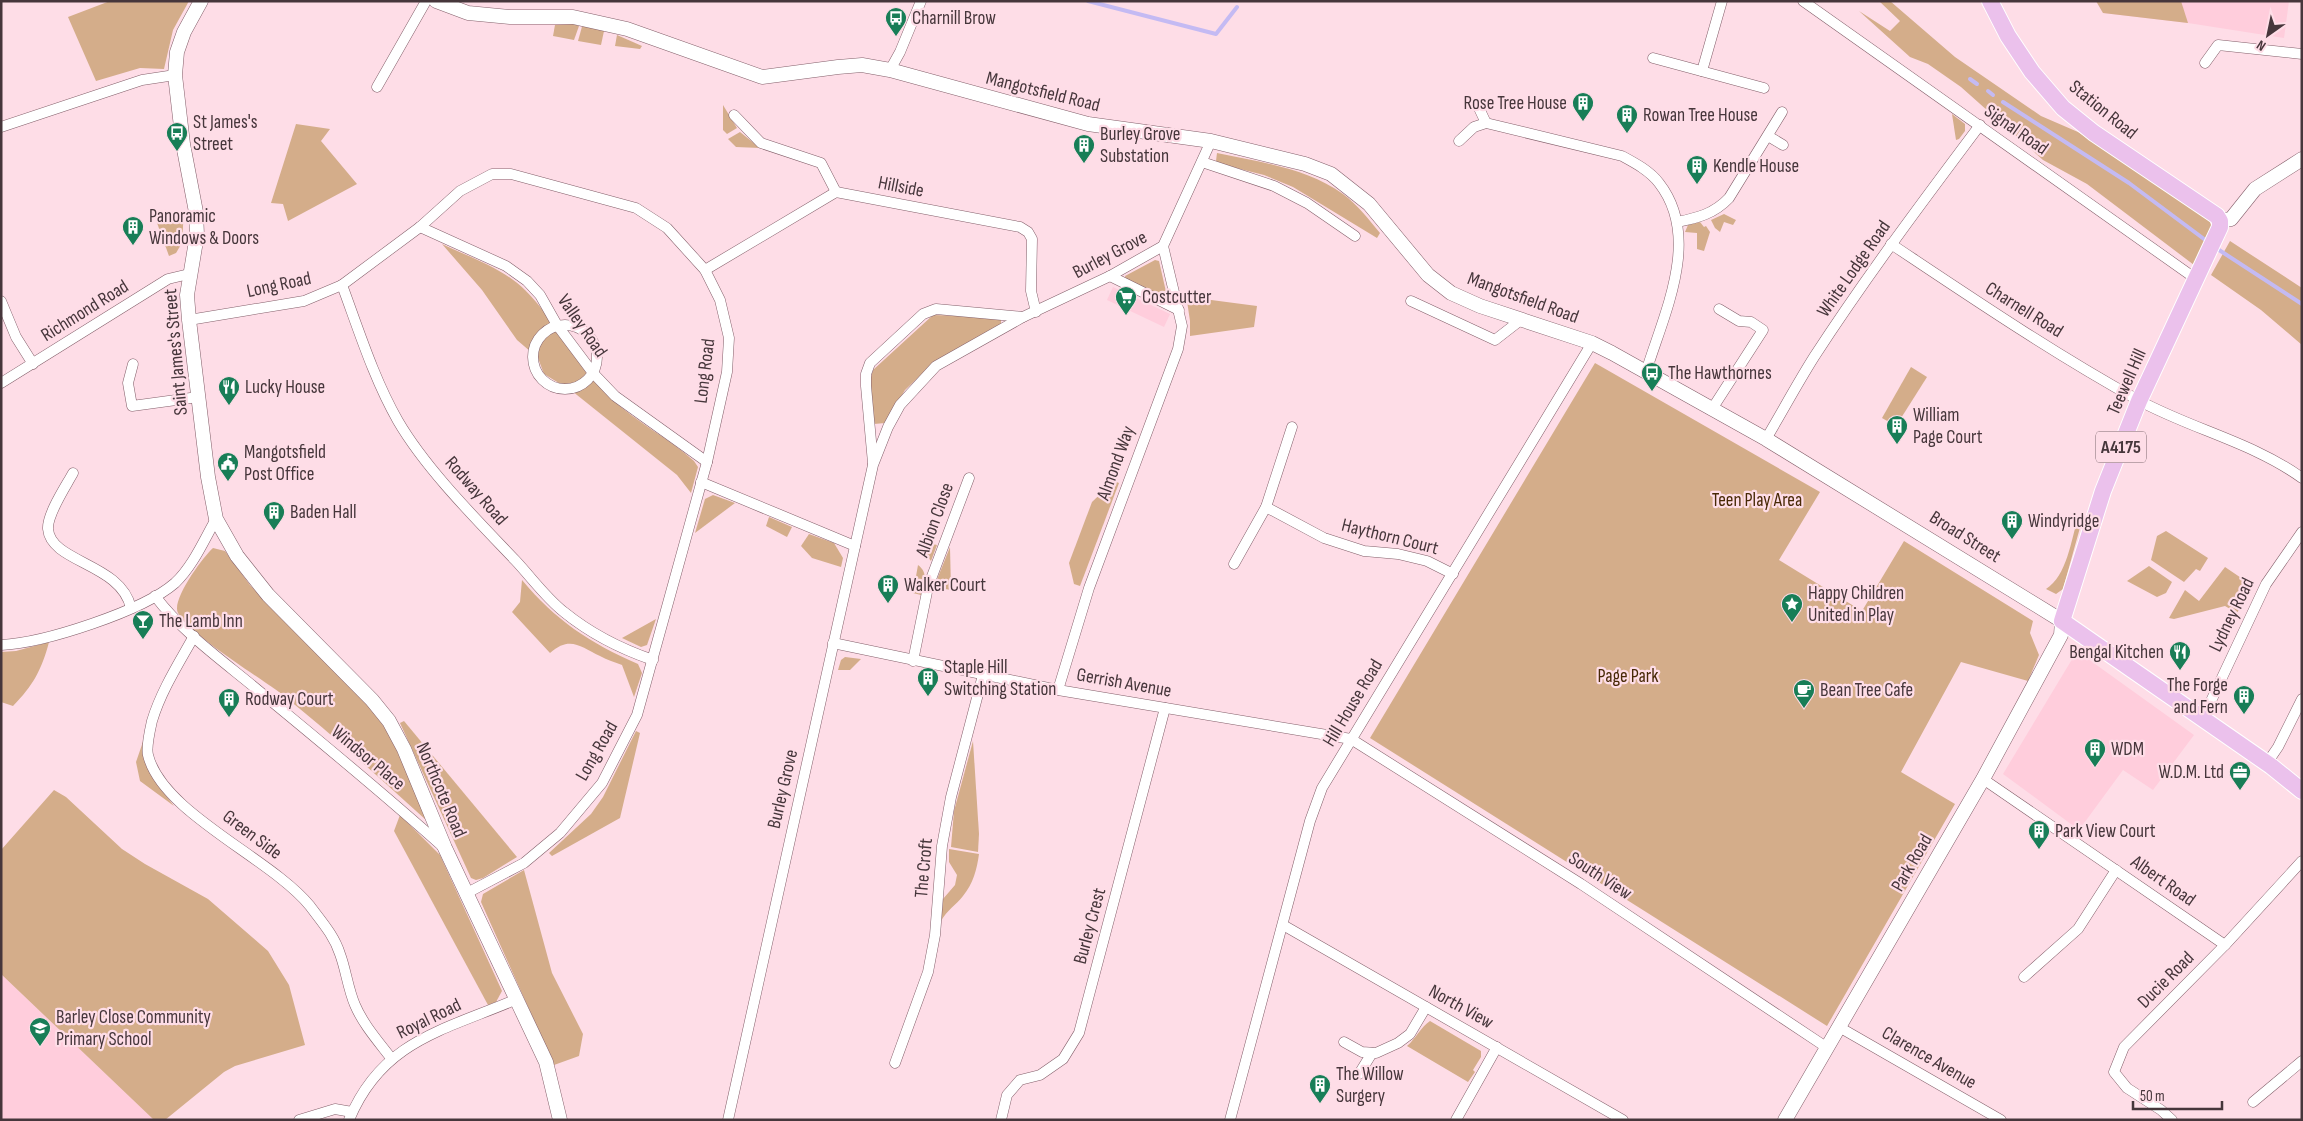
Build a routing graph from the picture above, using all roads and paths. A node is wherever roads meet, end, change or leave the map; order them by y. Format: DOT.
graph roads {
  1 [pos="201,1"];
  2 [pos="426,1"];
  3 [pos="436,1"];
  4 [pos="921,1"];
  5 [pos="1722,1"];
  6 [pos="1803,1"];
  7 [pos="1990,1"];
  8 [pos="2302,54"];
  9 [pos="1653,58"];
  10 [pos="2205,62"];
  11 [pos="890,70"];
  12 [pos="1702,71"];
  13 [pos="175,75"];
  14 [pos="377,87"];
  15 [pos="1764,88"];
  16 [pos="1478,106"];
  17 [pos="1782,112"];
  18 [pos="734,115"];
  19 [pos="1486,123"];
  20 [pos="1980,125"];
  21 [pos="1,128"];
  22 [pos="1768,136"];
  23 [pos="1459,140"];
  24 [pos="1211,141"];
  25 [pos="1783,145"];
  26 [pos="2302,160"];
  27 [pos="1202,162"];
  28 [pos="836,192"];
  29 [pos="1677,222"];
  30 [pos="420,227"];
  31 [pos="2218,228"];
  32 [pos="1355,236"];
  33 [pos="1891,244"];
  34 [pos="1163,246"];
  35 [pos="705,270"];
  36 [pos="189,274"];
  37 [pos="2198,274"];
  38 [pos="1110,276"];
  39 [pos="342,285"];
  40 [pos="1,301"];
  41 [pos="1411,301"];
  42 [pos="1720,309"];
  43 [pos="1179,310"];
  44 [pos="1036,312"];
  45 [pos="1023,317"];
  46 [pos="1522,319"];
  47 [pos="189,320"];
  48 [pos="557,326"];
  49 [pos="1592,343"];
  50 [pos="33,364"];
  51 [pos="133,364"];
  52 [pos="1646,372"];
  53 [pos="593,373"];
  54 [pos="1,383"];
  55 [pos="198,397"];
  56 [pos="2140,401"];
  57 [pos="1712,409"];
  58 [pos="1292,428"];
  59 [pos="1766,439"];
  60 [pos="707,462"];
  61 [pos="873,465"];
  62 [pos="73,473"];
  63 [pos="969,478"];
  64 [pos="2302,478"];
  65 [pos="701,482"];
  66 [pos="1266,507"];
  67 [pos="216,519"];
  68 [pos="2302,532"];
  69 [pos="854,546"];
  70 [pos="1234,564"];
  71 [pos="1453,574"];
  72 [pos="155,596"];
  73 [pos="130,608"];
  74 [pos="2062,620"];
  75 [pos="194,636"];
  76 [pos="833,643"];
  77 [pos="1,645"];
  78 [pos="653,660"];
  79 [pos="913,661"];
  80 [pos="983,675"];
  81 [pos="1058,690"];
  82 [pos="2302,699"];
  83 [pos="1165,708"];
  84 [pos="2203,718"];
  85 [pos="1351,739"];
  86 [pos="2266,763"];
  87 [pos="1983,778"];
  88 [pos="2302,791"];
  89 [pos="445,848"];
  90 [pos="2302,861"];
  91 [pos="2116,870"];
  92 [pos="467,893"];
  93 [pos="1283,925"];
  94 [pos="2225,945"];
  95 [pos="2024,977"];
  96 [pos="516,999"];
  97 [pos="1426,1007"];
  98 [pos="1839,1027"];
  99 [pos="1344,1042"];
  100 [pos="1497,1047"];
  101 [pos="1826,1047"];
  102 [pos="1372,1053"];
  103 [pos="391,1058"];
  104 [pos="2302,1062"];
  105 [pos="895,1063"];
  106 [pos="1359,1074"];
  107 [pos="2253,1102"];
  108 [pos="350,1116"];
  109 [pos="299,1120"];
  110 [pos="560,1120"];
  111 [pos="728,1120"];
  112 [pos="1001,1120"];
  113 [pos="1230,1120"];
  114 [pos="1456,1120"];
  115 [pos="1623,1120"];
  116 [pos="1785,1120"];
  117 [pos="2001,1120"];
  118 [pos="2172,1120"];
  1 -- 13 [label="street, Saint James's Street"];
  2 -- 14 [label="street"];
  3 -- 11 [label="street, Mangotsfield Road"];
  4 -- 11 [label="street"];
  5 -- 12 [label="street"];
  6 -- 20 [label="street, Signal Road"];
  7 -- 31 [label="main road, Station Road"];
  8 -- 10 [label="street"];
  9 -- 12 [label="street"];
  11 -- 24 [label="street, Mangotsfield Road"];
  12 -- 15 [label="street"];
  13 -- 21 [label="street"];
  13 -- 36 [label="street, Saint James's Street"];
  16 -- 19 [label="street"];
  17 -- 22 [label="street"];
  18 -- 28 [label="street"];
  19 -- 23 [label="street"];
  19 -- 29 [label="street"];
  20 -- 33 [label="street, White Lodge Road"];
  20 -- 37 [label="street, Signal Road"];
  22 -- 25 [label="street"];
  22 -- 29 [label="street"];
  24 -- 27 [label="street, Burley Grove"];
  24 -- 46 [label="street, Mangotsfield Road"];
  26 -- 31 [label="street"];
  27 -- 32 [label="street"];
  27 -- 34 [label="street, Burley Grove"];
  28 -- 35 [label="street"];
  28 -- 44 [label="street, Hillside"];
  29 -- 52 [label="street"];
  30 -- 35 [label="street, Long Road"];
  30 -- 39 [label="street, Long Road"];
  30 -- 48 [label="street, Valley Road"];
  31 -- 37 [label="main road, Teewell Hill / A4175"];
  33 -- 56 [label="street, Charnell Road"];
  33 -- 59 [label="street, White Lodge Road"];
  34 -- 38 [label="street, Burley Grove"];
  34 -- 43 [label="street, Almond Way"];
  35 -- 60 [label="street, Long Road"];
  36 -- 47 [label="street, Saint James's Street"];
  36 -- 50 [label="street, Richmond Road"];
  37 -- 56 [label="main road, Teewell Hill / A4175"];
  38 -- 43 [label="street"];
  38 -- 44 [label="street, Burley Grove"];
  39 -- 47 [label="street, Long Road"];
  39 -- 78 [label="street, Rodway Road"];
  40 -- 50 [label="street"];
  41 -- 46 [label="street"];
  42 -- 57 [label="street"];
  43 -- 81 [label="street, Almond Way"];
  44 -- 45 [label="street, Burley Grove"];
  45 -- 61 [label="street, Burley Grove"];
  45 -- 61 [label="street, Burley Grove"];
  46 -- 49 [label="street, Mangotsfield Road"];
  47 -- 55 [label="street, Saint James's Street"];
  48 -- 53 [label="street, Valley Road"];
  48 -- 53 [label="street"];
  48 -- 53 [label="street"];
  49 -- 52 [label="street, Broad Street"];
  49 -- 71 [label="street, Hill House Road"];
  50 -- 54 [label="street, Richmond Road"];
  51 -- 55 [label="street"];
  52 -- 57 [label="street, Broad Street"];
  53 -- 60 [label="street, Valley Road"];
  55 -- 67 [label="street, Saint James's Street"];
  56 -- 64 [label="street, Charnell Road"];
  56 -- 74 [label="main road, Teewell Hill / A4175"];
  57 -- 59 [label="street, Broad Street"];
  58 -- 66 [label="street"];
  59 -- 74 [label="street, Broad Street"];
  60 -- 65 [label="street, Long Road"];
  61 -- 69 [label="street, Burley Grove"];
  62 -- 73 [label="street"];
  63 -- 79 [label="street, Albion Close"];
  65 -- 69 [label="street"];
  65 -- 78 [label="street, Long Road"];
  66 -- 70 [label="street"];
  66 -- 71 [label="street, Haythorn Court"];
  67 -- 72 [label="street"];
  67 -- 89 [label="street, Northcote Road"];
  68 -- 84 [label="street, Lydney Road"];
  69 -- 76 [label="street, Burley Grove"];
  71 -- 85 [label="street, Hill House Road"];
  72 -- 73 [label="street"];
  72 -- 75 [label="street, Windsor Place"];
  73 -- 77 [label="street"];
  74 -- 84 [label="main road, Broad Street"];
  74 -- 87 [label="street, Park Road"];
  75 -- 89 [label="street, Windsor Place"];
  75 -- 103 [label="street, Green Side"];
  76 -- 79 [label="street, Gerrish Avenue"];
  76 -- 111 [label="street, Burley Grove"];
  78 -- 92 [label="street, Long Road"];
  79 -- 80 [label="street, Gerrish Avenue"];
  80 -- 81 [label="street, Gerrish Avenue"];
  80 -- 105 [label="street, The Croft"];
  81 -- 83 [label="street, Gerrish Avenue"];
  82 -- 86 [label="street"];
  83 -- 85 [label="street, Gerrish Avenue"];
  83 -- 112 [label="street, Burley Crest"];
  84 -- 86 [label="main road, Broad Street"];
  85 -- 93 [label="street, Hill House Road"];
  85 -- 101 [label="street, South View"];
  86 -- 88 [label="main road, Broad Street"];
  87 -- 91 [label="street, Albert Road"];
  87 -- 98 [label="street, Park Road"];
  89 -- 92 [label="street, Northcote Road"];
  90 -- 94 [label="street, Ducie Road"];
  91 -- 94 [label="street, Albert Road"];
  91 -- 95 [label="street"];
  92 -- 96 [label="street, Northcote Road"];
  93 -- 97 [label="street, North View"];
  93 -- 113 [label="street, Hill House Road"];
  94 -- 118 [label="street, Ducie Road"];
  96 -- 103 [label="street, Royal Road"];
  96 -- 110 [label="street, Northcote Road"];
  97 -- 100 [label="street, North View"];
  97 -- 102 [label="street"];
  98 -- 101 [label="street, Park Road"];
  98 -- 117 [label="street, Clarence Avenue"];
  99 -- 102 [label="street"];
  100 -- 114 [label="street"];
  100 -- 115 [label="street, North View"];
  101 -- 116 [label="street, Park Road"];
  102 -- 106 [label="street"];
  103 -- 108 [label="street, Royal Road"];
  104 -- 107 [label="street"];
  108 -- 109 [label="street, Royal Road"];
}
